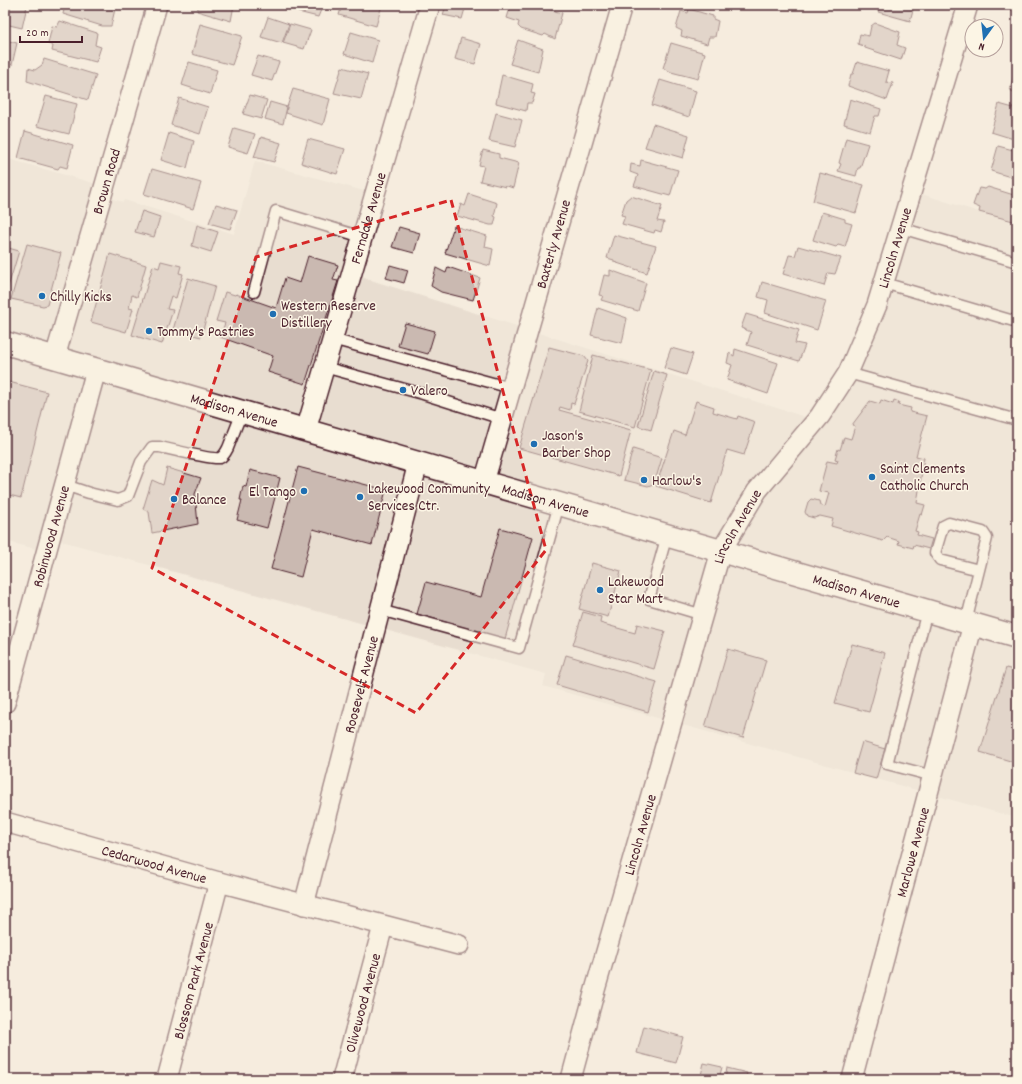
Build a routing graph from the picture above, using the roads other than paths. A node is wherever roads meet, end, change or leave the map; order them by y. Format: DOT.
graph roads {
  1 [pos="157,5"];
  2 [pos="430,5"];
  3 [pos="622,5"];
  4 [pos="968,5"];
  5 [pos="901,228"];
  6 [pos="362,237"];
  7 [pos="1017,262"];
  8 [pos="884,283"];
  9 [pos="254,292"];
  10 [pos="1017,322"];
  11 [pos="332,339"];
  12 [pos="5,343"];
  13 [pos="55,358"];
  14 [pos="324,367"];
  15 [pos="96,370"];
  16 [pos="848,373"];
  17 [pos="511,388"];
  18 [pos="242,412"];
  19 [pos="502,419"];
  20 [pos="1017,420"];
  21 [pos="306,430"];
  22 [pos="418,463"];
  23 [pos="484,482"];
  24 [pos="65,485"];
  25 [pos="559,504"];
  26 [pos="667,535"];
  27 [pos="721,551"];
  28 [pos="979,570"];
  29 [pos="380,610"];
  30 [pos="927,611"];
  31 [pos="703,615"];
  32 [pos="970,623"];
  33 [pos="1017,637"];
  34 [pos="5,703"];
  35 [pos="933,776"];
  36 [pos="5,822"];
  37 [pos="219,882"];
  38 [pos="304,905"];
  39 [pos="383,926"];
  40 [pos="458,945"];
  41 [pos="167,1079"];
  42 [pos="342,1079"];
  43 [pos="571,1079"];
  44 [pos="852,1079"];
  1 -- 13 [label="street, Brown Road"];
  2 -- 6 [label="street, Ferndale Avenue"];
  3 -- 17 [label="street, Baxterly Avenue"];
  4 -- 5 [label="street, Lincoln Avenue"];
  5 -- 7 [label="lane"];
  5 -- 8 [label="street, Lincoln Avenue"];
  6 -- 9 [label="lane"];
  6 -- 11 [label="street, Ferndale Avenue"];
  8 -- 10 [label="lane"];
  8 -- 16 [label="street, Lincoln Avenue"];
  11 -- 14 [label="street, Ferndale Avenue"];
  11 -- 17 [label="lane"];
  12 -- 13 [label="main road, Madison Avenue"];
  13 -- 15 [label="main road, Madison Avenue"];
  14 -- 19 [label="lane"];
  14 -- 21 [label="street, Ferndale Avenue"];
  15 -- 18 [label="main road, Madison Avenue"];
  15 -- 24 [label="street, Robinwood Avenue"];
  16 -- 20 [label="lane"];
  16 -- 27 [label="street, Lincoln Avenue"];
  17 -- 19 [label="street, Baxterly Avenue"];
  18 -- 21 [label="main road, Madison Avenue"];
  18 -- 24 [label="lane"];
  19 -- 23 [label="street, Baxterly Avenue"];
  21 -- 22 [label="main road, Madison Avenue"];
  22 -- 23 [label="main road, Madison Avenue"];
  22 -- 29 [label="street, Roosevelt Avenue"];
  23 -- 25 [label="main road, Madison Avenue"];
  24 -- 34 [label="street, Robinwood Avenue"];
  25 -- 26 [label="main road, Madison Avenue"];
  25 -- 29 [label="lane"];
  26 -- 27 [label="main road, Madison Avenue"];
  26 -- 31 [label="lane"];
  27 -- 30 [label="main road, Madison Avenue"];
  27 -- 31 [label="street, Lincoln Avenue"];
  28 -- 28 [label="lane"];
  28 -- 32 [label="lane"];
  29 -- 38 [label="street, Roosevelt Avenue"];
  30 -- 32 [label="main road, Madison Avenue"];
  30 -- 35 [label="lane"];
  31 -- 43 [label="street, Lincoln Avenue"];
  32 -- 33 [label="main road, Madison Avenue"];
  32 -- 35 [label="street, Marlowe Avenue"];
  35 -- 44 [label="street, Marlowe Avenue"];
  36 -- 37 [label="street, Cedarwood Avenue"];
  37 -- 38 [label="street, Cedarwood Avenue"];
  37 -- 41 [label="street, Blossom Park Avenue"];
  38 -- 39 [label="street"];
  39 -- 40 [label="street"];
  39 -- 42 [label="street, Olivewood Avenue"];
}
